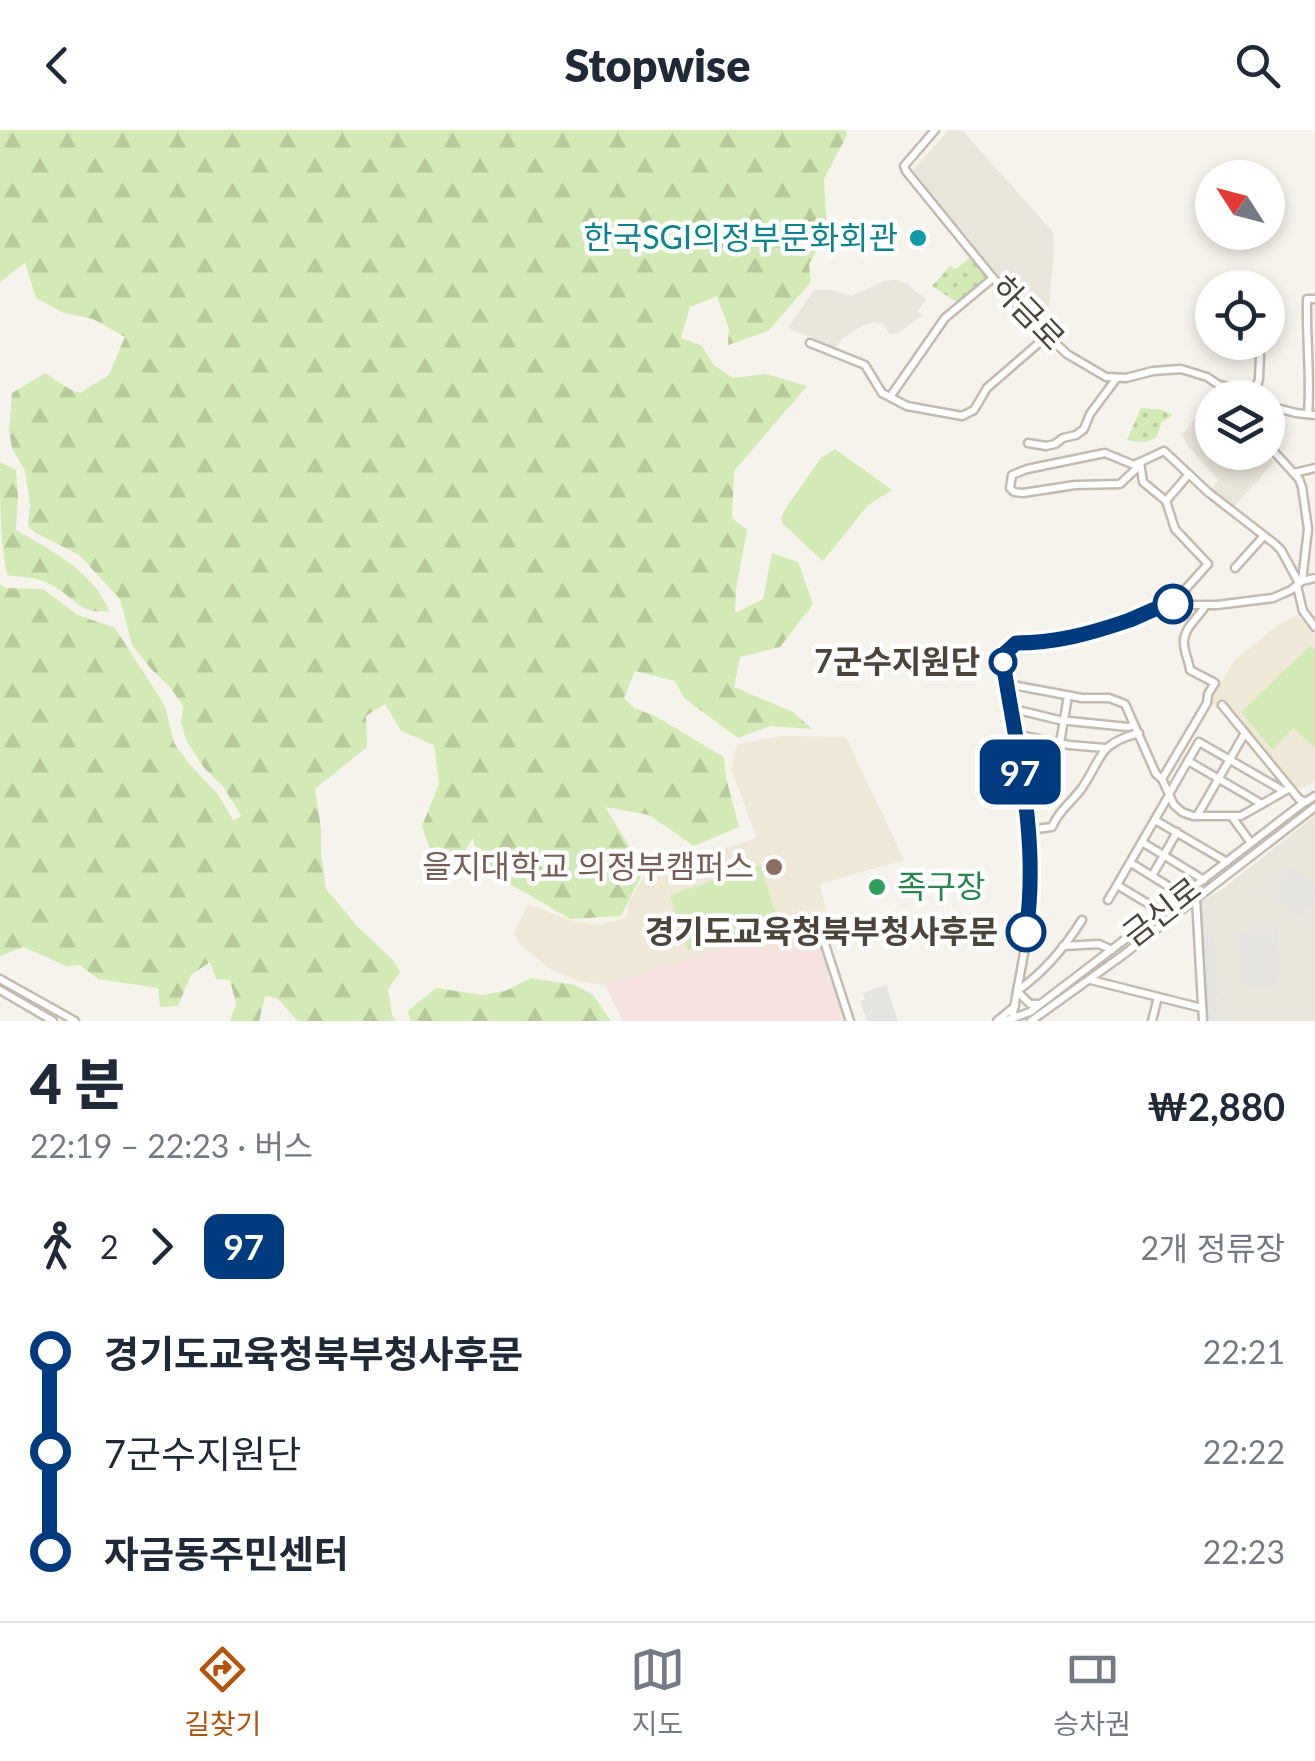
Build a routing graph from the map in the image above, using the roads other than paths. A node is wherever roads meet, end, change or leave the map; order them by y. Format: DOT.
graph roads {
  1 [pos="935,130"];
  2 [pos="992,278"];
  3 [pos="1315,299"];
  4 [pos="1046,336"];
  5 [pos="810,343"];
  6 [pos="1117,378"];
  7 [pos="1211,380"];
  8 [pos="890,397"];
  9 [pos="1285,409"];
  10 [pos="1312,415"];
  11 [pos="1028,443"];
  12 [pos="1138,463"];
  13 [pos="1285,463"];
  14 [pos="1315,468"];
  15 [pos="1294,473"];
  16 [pos="1189,474"];
  17 [pos="1166,501"];
  18 [pos="1263,537"];
  19 [pos="1236,568"];
  20 [pos="1315,578"];
  21 [pos="1299,583"];
  22 [pos="1181,604"];
  23 [pos="1206,605"];
  24 [pos="1315,627"];
  25 [pos="1007,684"];
  26 [pos="1068,696"];
  27 [pos="1222,705"];
  28 [pos="1010,708"];
  29 [pos="1065,720"];
  30 [pos="1134,725"];
  31 [pos="1014,734"];
  32 [pos="1138,734"];
  33 [pos="1245,734"];
  34 [pos="1060,743"];
  35 [pos="1105,748"];
  36 [pos="1230,760"];
  37 [pos="1188,761"];
  38 [pos="1162,778"];
  39 [pos="1219,778"];
  40 [pos="1286,789"];
  41 [pos="1169,794"];
  42 [pos="1312,797"];
  43 [pos="1262,804"];
  44 [pos="1315,807"];
  45 [pos="1197,816"];
  46 [pos="1232,817"];
  47 [pos="1155,820"];
  48 [pos="1028,830"];
  49 [pos="1177,832"];
  50 [pos="1142,842"];
  51 [pos="1251,844"];
  52 [pos="1164,854"];
  53 [pos="1130,862"];
  54 [pos="1227,862"];
  55 [pos="1152,876"];
  56 [pos="1204,880"];
  57 [pos="1118,885"];
  58 [pos="1184,896"];
  59 [pos="1196,898"];
  60 [pos="1108,900"];
  61 [pos="1162,912"];
  62 [pos="1082,920"];
  63 [pos="821,932"];
  64 [pos="1063,946"];
  65 [pos="1113,950"];
  66 [pos="0,979"];
  67 [pos="1090,980"];
  68 [pos="0,990"];
  69 [pos="1017,991"];
  70 [pos="1158,996"];
  71 [pos="1015,1005"];
  72 [pos="1045,1007"];
  73 [pos="1202,1008"];
  74 [pos="1014,1020"];
  75 [pos="53,1021"];
  76 [pos="75,1021"];
  77 [pos="850,1021"];
  78 [pos="997,1021"];
  79 [pos="1031,1021"];
  80 [pos="1043,1021"];
  81 [pos="1152,1021"];
  82 [pos="1203,1021"];
  1 -- 2 [label="street, 하금로"];
  2 -- 4 [label="street, 하금로"];
  2 -- 8 [label="street"];
  3 -- 10 [label="street"];
  4 -- 6 [label="street, 하금로"];
  4 -- 8 [label="street"];
  5 -- 8 [label="street"];
  6 -- 7 [label="street"];
  6 -- 11 [label="street"];
  9 -- 10 [label="street"];
  12 -- 12 [label="street"];
  12 -- 16 [label="street"];
  12 -- 17 [label="street"];
  13 -- 15 [label="street"];
  14 -- 15 [label="street"];
  15 -- 21 [label="street"];
  16 -- 17 [label="street"];
  16 -- 18 [label="street"];
  17 -- 22 [label="street"];
  18 -- 19 [label="street"];
  18 -- 21 [label="street"];
  20 -- 21 [label="street"];
  21 -- 23 [label="street"];
  21 -- 24 [label="street"];
  22 -- 23 [label="street"];
  22 -- 25 [label="street"];
  23 -- 38 [label="street"];
  25 -- 26 [label="street"];
  25 -- 28 [label="street"];
  26 -- 29 [label="street"];
  26 -- 30 [label="street"];
  27 -- 33 [label="street"];
  28 -- 29 [label="street"];
  28 -- 31 [label="street"];
  29 -- 30 [label="street"];
  29 -- 34 [label="street"];
  30 -- 32 [label="street"];
  31 -- 34 [label="street"];
  31 -- 48 [label="street"];
  32 -- 35 [label="street"];
  32 -- 38 [label="street"];
  33 -- 36 [label="street"];
  33 -- 40 [label="street"];
  34 -- 35 [label="street"];
  35 -- 48 [label="street"];
  36 -- 37 [label="street"];
  36 -- 39 [label="street"];
  36 -- 40 [label="street"];
  37 -- 39 [label="street"];
  37 -- 41 [label="street"];
  38 -- 41 [label="street"];
  39 -- 43 [label="street"];
  39 -- 45 [label="street"];
  40 -- 42 [label="street"];
  40 -- 43 [label="street"];
  41 -- 45 [label="street"];
  41 -- 47 [label="street"];
  42 -- 51 [label="street, 금신로"];
  43 -- 46 [label="street"];
  44 -- 59 [label="street, 금신로"];
  45 -- 46 [label="street"];
  46 -- 51 [label="street"];
  47 -- 49 [label="street"];
  47 -- 50 [label="street"];
  48 -- 69 [label="street"];
  49 -- 52 [label="street"];
  49 -- 54 [label="street"];
  50 -- 52 [label="street"];
  50 -- 53 [label="street"];
  51 -- 54 [label="street, 금신로"];
  52 -- 55 [label="street"];
  52 -- 56 [label="street"];
  53 -- 55 [label="street"];
  53 -- 57 [label="street"];
  54 -- 56 [label="street, 금신로"];
  55 -- 58 [label="street"];
  56 -- 58 [label="street, 금신로"];
  57 -- 60 [label="street"];
  57 -- 61 [label="street"];
  58 -- 61 [label="street, 금신로"];
  59 -- 67 [label="street, 금신로"];
  59 -- 73 [label="street"];
  61 -- 65 [label="street, 금신로"];
  62 -- 64 [label="street"];
  63 -- 77 [label="street"];
  64 -- 65 [label="street"];
  64 -- 69 [label="street"];
  65 -- 72 [label="street, 금신로"];
  66 -- 76 [label="street"];
  67 -- 70 [label="street"];
  67 -- 72 [label="street, 금신로"];
  68 -- 75 [label="street"];
  69 -- 71 [label="street"];
  69 -- 72 [label="street"];
  70 -- 73 [label="street"];
  70 -- 81 [label="street"];
  71 -- 74 [label="street"];
  71 -- 78 [label="street"];
  72 -- 74 [label="street, 금신로"];
  72 -- 79 [label="street, 금신로"];
  72 -- 80 [label="street"];
  73 -- 82 [label="street"];
}
